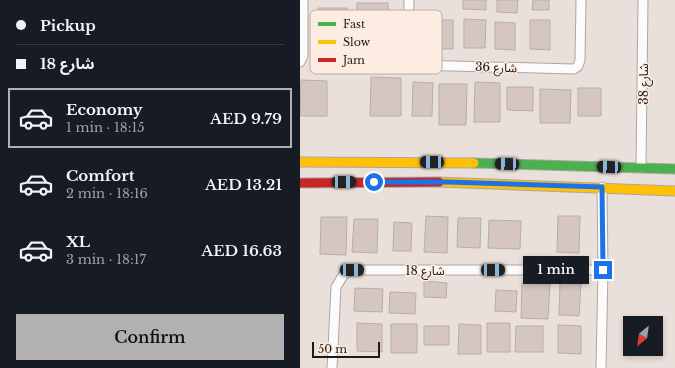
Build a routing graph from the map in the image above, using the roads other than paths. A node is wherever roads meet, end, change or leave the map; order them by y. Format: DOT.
graph roads {
  1 [pos="303,0"];
  2 [pos="581,0"];
  3 [pos="644,0"];
  4 [pos="300,62"];
  5 [pos="442,65"];
  6 [pos="300,162"];
  7 [pos="447,162"];
  8 [pos="478,164"];
  9 [pos="641,168"];
  10 [pos="675,169"];
  11 [pos="448,182"];
  12 [pos="300,183"];
  13 [pos="477,183"];
  14 [pos="602,187"];
  15 [pos="675,190"];
  16 [pos="603,270"];
  17 [pos="332,368"];
  18 [pos="601,368"];
  1 -- 4 [label="street"];
  2 -- 5 [label="street, شارع 36"];
  3 -- 9 [label="street, شارع 38"];
  6 -- 7 [label="street"];
  7 -- 8 [label="street"];
  7 -- 11 [label="street"];
  8 -- 9 [label="street"];
  8 -- 13 [label="street"];
  9 -- 10 [label="street"];
  11 -- 12 [label="street"];
  11 -- 13 [label="street"];
  13 -- 14 [label="street"];
  14 -- 15 [label="street"];
  14 -- 16 [label="street"];
  16 -- 17 [label="street, شارع 18"];
  16 -- 18 [label="street"];
}
